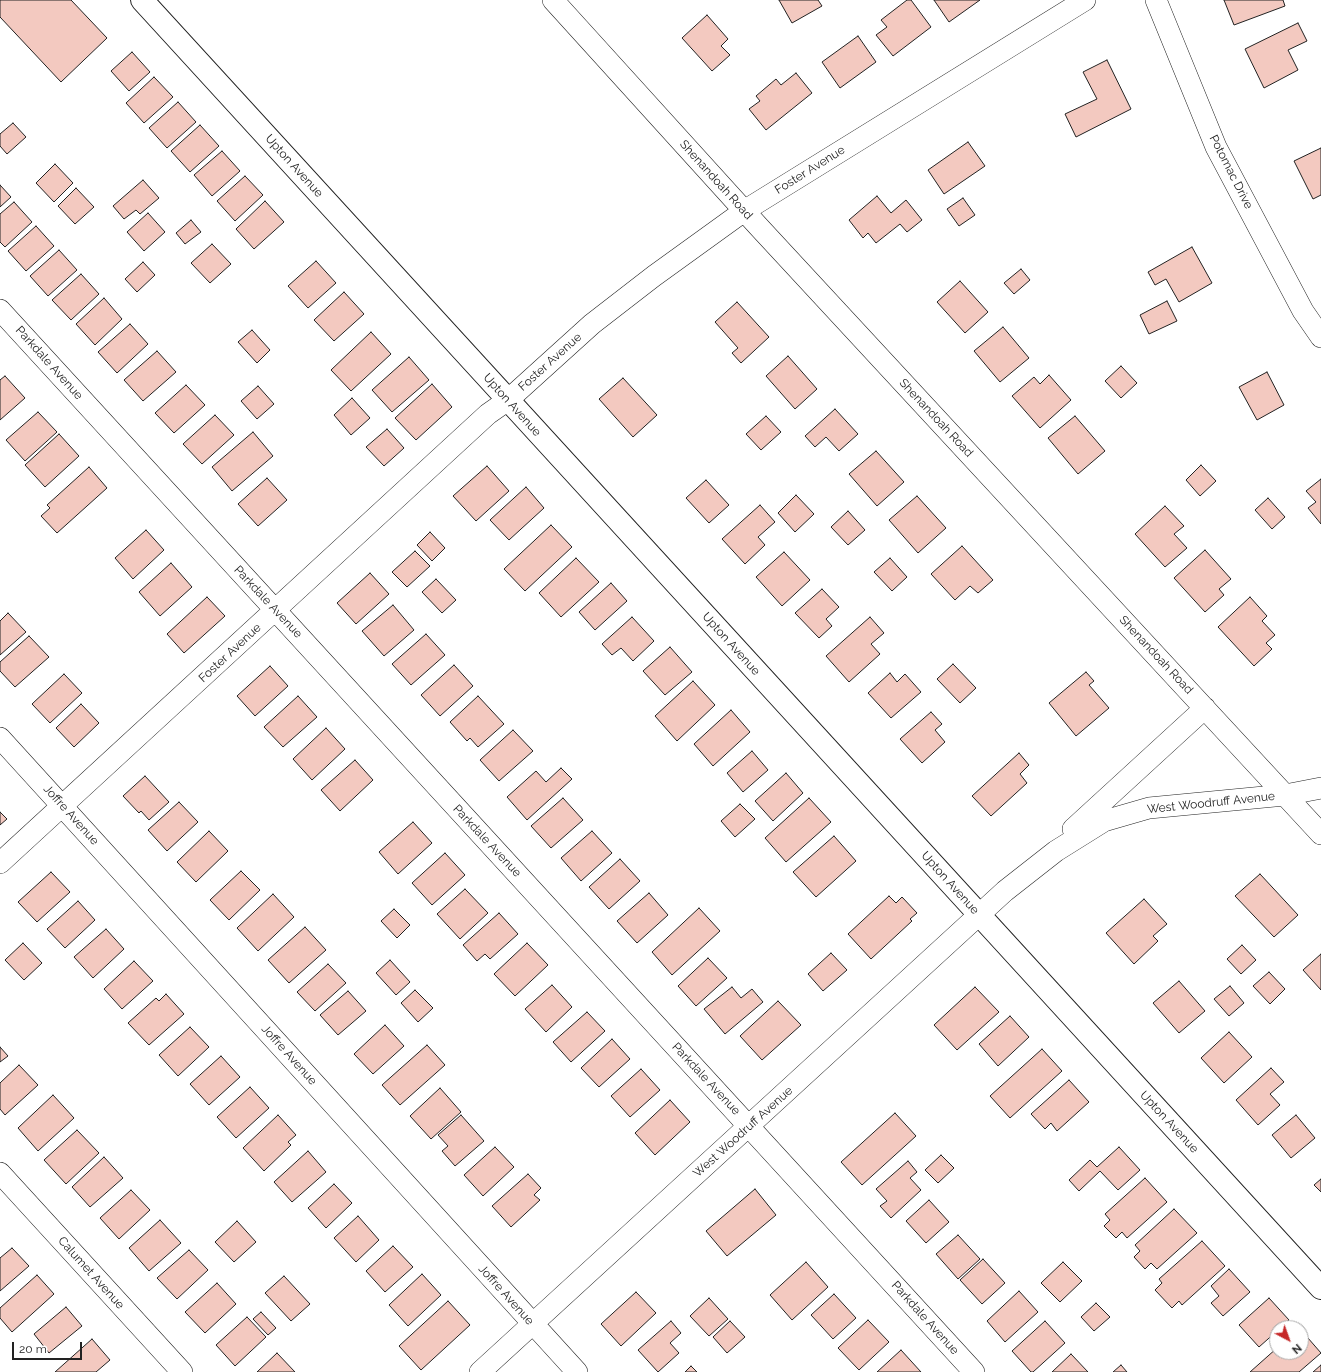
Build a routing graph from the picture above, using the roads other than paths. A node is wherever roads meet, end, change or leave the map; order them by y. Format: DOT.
graph roads {
  1 [pos="142,0"];
  2 [pos="552,0"];
  3 [pos="1085,0"];
  4 [pos="1156,0"];
  5 [pos="744,211"];
  6 [pos="0,310"];
  7 [pos="1321,337"];
  8 [pos="508,400"];
  9 [pos="276,610"];
  10 [pos="1205,708"];
  11 [pos="0,738"];
  12 [pos="1321,788"];
  13 [pos="1285,795"];
  14 [pos="62,806"];
  15 [pos="1321,834"];
  16 [pos="0,863"];
  17 [pos="1005,891"];
  18 [pos="980,916"];
  19 [pos="749,1126"];
  20 [pos="0,1173"];
  21 [pos="1321,1288"];
  22 [pos="533,1324"];
  23 [pos="182,1372"];
  24 [pos="480,1372"];
  25 [pos="577,1372"];
  26 [pos="974,1372"];
  1 -- 8 [label="street, Upton Avenue"];
  2 -- 5 [label="street, Shenandoah Road"];
  3 -- 5 [label="street, Foster Avenue"];
  4 -- 7 [label="street, Potomac Drive"];
  5 -- 8 [label="street, Foster Avenue"];
  5 -- 10 [label="street, Shenandoah Road"];
  6 -- 9 [label="street, Parkdale Avenue"];
  8 -- 9 [label="street, Foster Avenue"];
  8 -- 18 [label="street, Upton Avenue"];
  9 -- 14 [label="street, Foster Avenue"];
  9 -- 19 [label="street, Parkdale Avenue"];
  10 -- 13 [label="street, Shenandoah Road"];
  10 -- 17 [label="street, West Woodruff Avenue"];
  11 -- 14 [label="street, Joffre Avenue"];
  12 -- 13 [label="street, West Woodruff Avenue"];
  13 -- 15 [label="street, Shenandoah Road"];
  13 -- 17 [label="street, West Woodruff Avenue"];
  14 -- 16 [label="street, Foster Avenue"];
  14 -- 22 [label="street, Joffre Avenue"];
  17 -- 18 [label="street, West Woodruff Avenue"];
  18 -- 19 [label="street, West Woodruff Avenue"];
  18 -- 21 [label="street, Upton Avenue"];
  19 -- 22 [label="street, West Woodruff Avenue"];
  19 -- 26 [label="street, Parkdale Avenue"];
  20 -- 23 [label="street, Calumet Avenue"];
  22 -- 24 [label="street, West Woodruff Avenue"];
  22 -- 25 [label="street, Joffre Avenue"];
}
